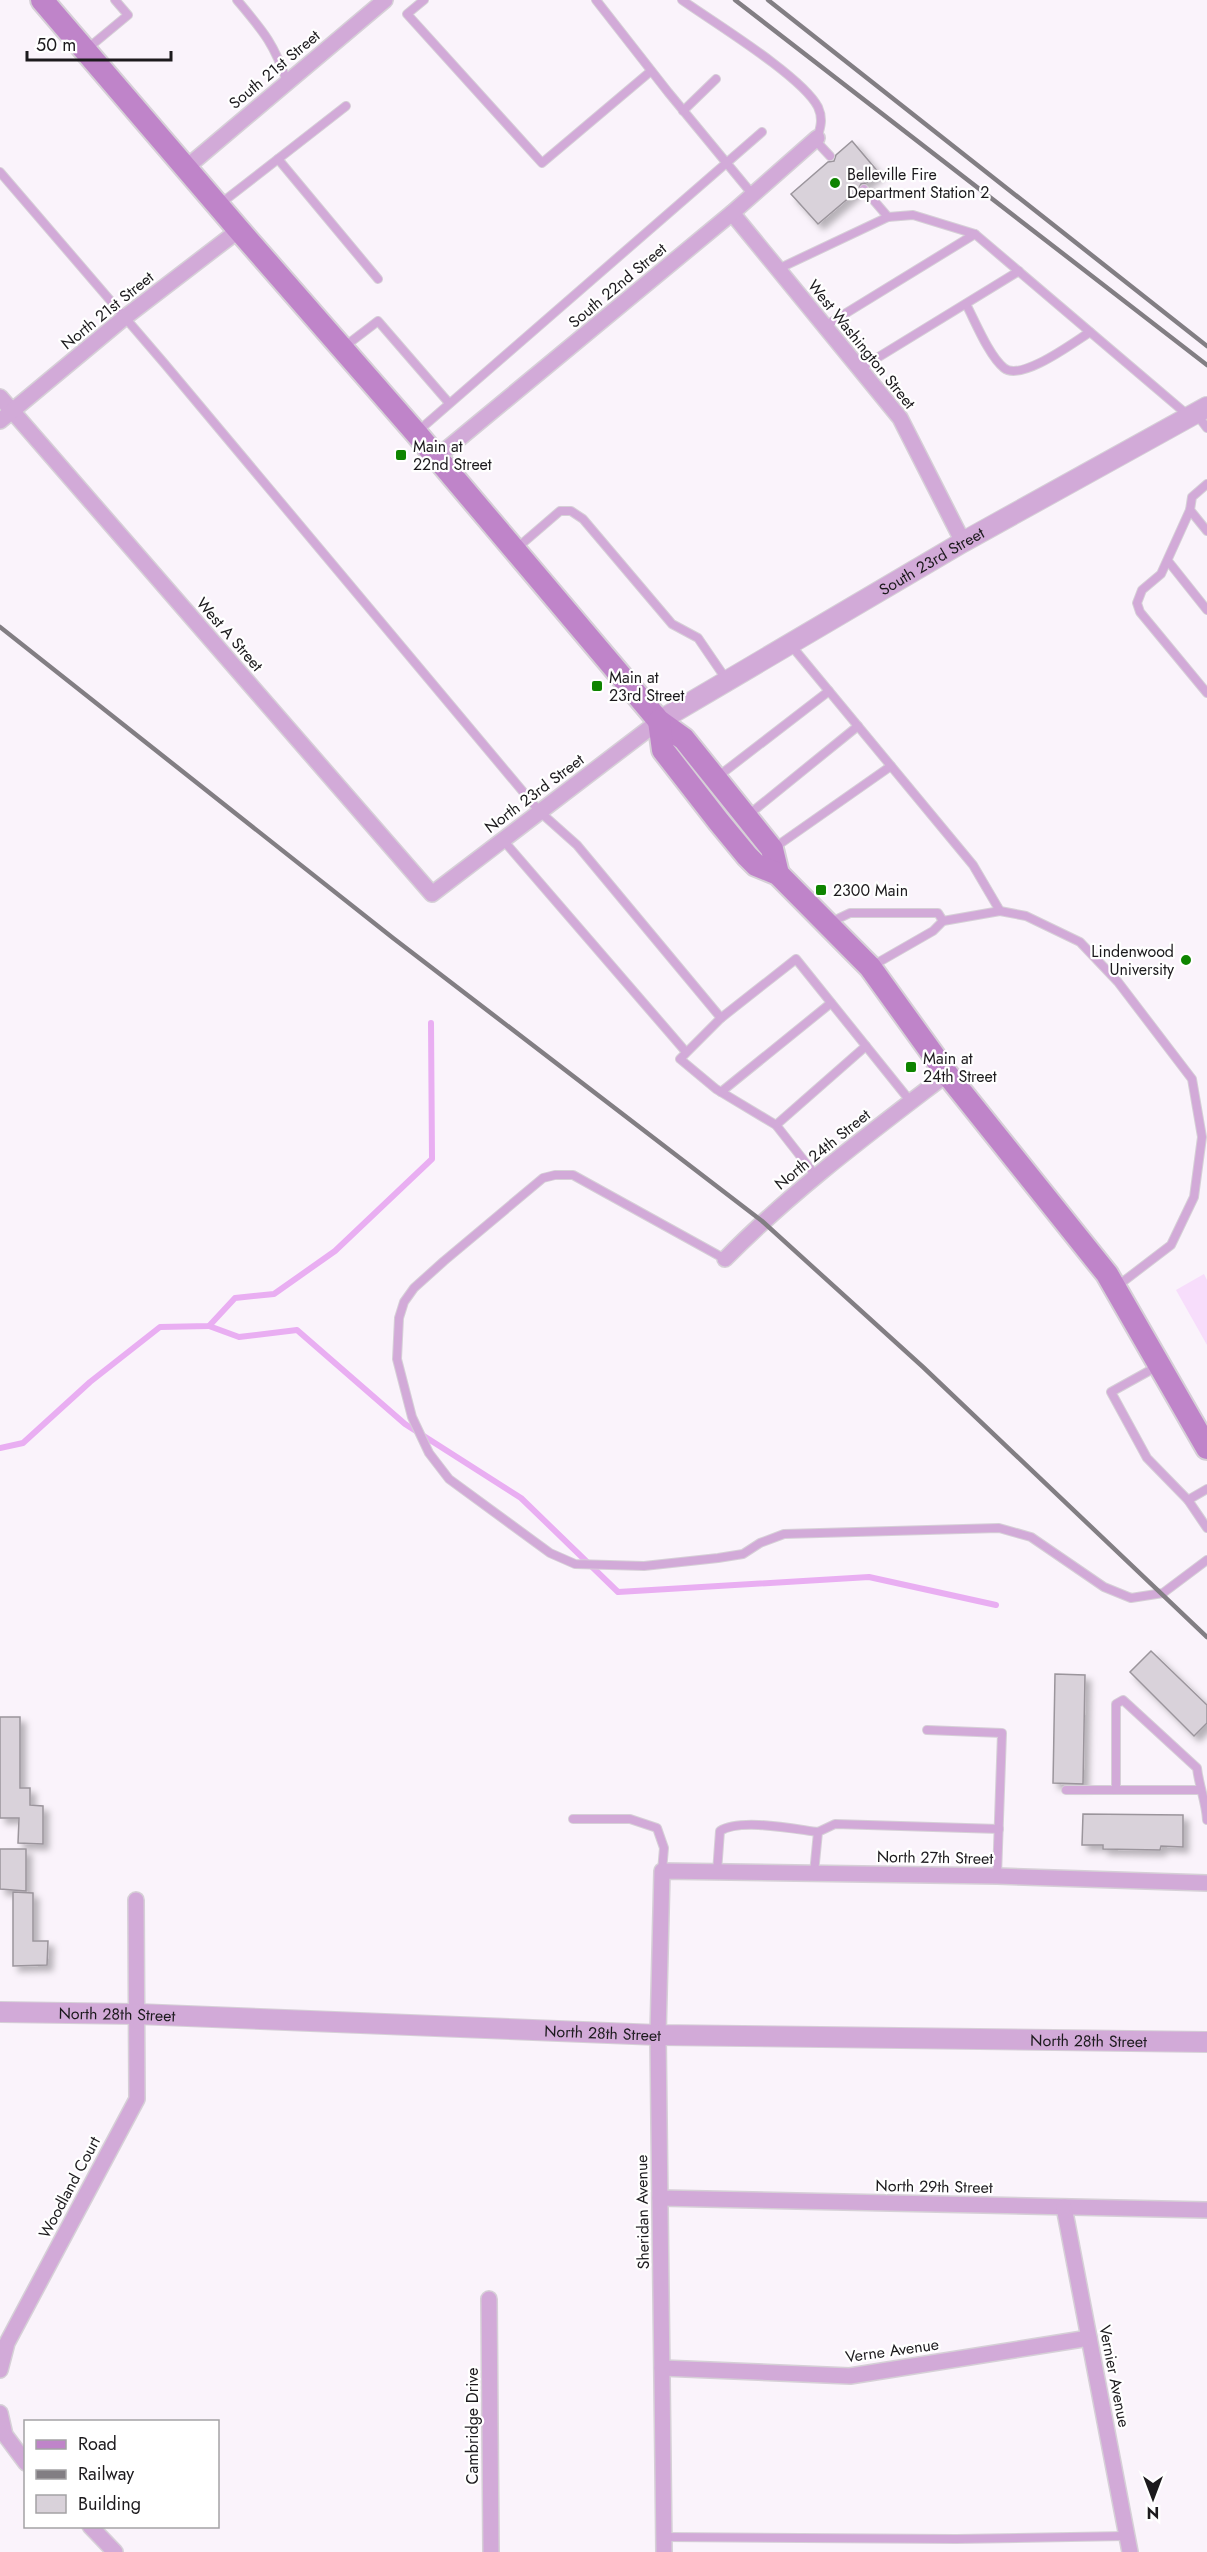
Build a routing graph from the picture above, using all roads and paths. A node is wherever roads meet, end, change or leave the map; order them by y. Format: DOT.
graph roads {
  1 [pos="42,0"];
  2 [pos="115,0"];
  3 [pos="237,0"];
  4 [pos="385,0"];
  5 [pos="424,0"];
  6 [pos="596,0"];
  7 [pos="682,0"];
  8 [pos="86,50"];
  9 [pos="651,71"];
  10 [pos="716,79"];
  11 [pos="287,82"];
  12 [pos="346,106"];
  13 [pos="683,111"];
  14 [pos="762,132"];
  15 [pos="816,139"];
  16 [pos="830,156"];
  17 [pos="278,159"];
  18 [pos="726,162"];
  19 [pos="187,167"];
  20 [pos="0,172"];
  21 [pos="864,189"];
  22 [pos="753,195"];
  23 [pos="219,205"];
  24 [pos="732,213"];
  25 [pos="888,217"];
  26 [pos="239,230"];
  27 [pos="975,234"];
  28 [pos="778,269"];
  29 [pos="1019,271"];
  30 [pos="378,279"];
  31 [pos="966,304"];
  32 [pos="124,318"];
  33 [pos="825,326"];
  34 [pos="1090,332"];
  35 [pos="343,348"];
  36 [pos="859,369"];
  37 [pos="0,397"];
  38 [pos="449,403"];
  39 [pos="1183,411"];
  40 [pos="1204,414"];
  41 [pos="6,416"];
  42 [pos="1207,428"];
  43 [pos="416,433"];
  44 [pos="437,457"];
  45 [pos="1207,484"];
  46 [pos="1190,510"];
  47 [pos="1207,531"];
  48 [pos="963,542"];
  49 [pos="515,550"];
  50 [pos="1168,561"];
  51 [pos="1207,610"];
  52 [pos="790,644"];
  53 [pos="727,681"];
  54 [pos="829,691"];
  55 [pos="1207,693"];
  56 [pos="659,721"];
  57 [pos="858,726"];
  58 [pos="891,766"];
  59 [pos="715,779"];
  60 [pos="540,812"];
  61 [pos="747,816"];
  62 [pos="503,840"];
  63 [pos="772,849"];
  64 [pos="778,874"];
  65 [pos="432,894"];
  66 [pos="1000,911"];
  67 [pos="943,921"];
  68 [pos="827,924"];
  69 [pos="870,967"];
  70 [pos="831,1003"];
  71 [pos="721,1018"];
  72 [pos="866,1046"];
  73 [pos="686,1052"];
  74 [pos="947,1074"];
  75 [pos="721,1092"];
  76 [pos="911,1102"];
  77 [pos="776,1125"];
  78 [pos="816,1176"];
  79 [pos="725,1259"];
  80 [pos="1115,1288"];
  81 [pos="1159,1365"];
  82 [pos="1207,1448"];
  83 [pos="1207,1489"];
  84 [pos="1188,1500"];
  85 [pos="1207,1528"];
  86 [pos="1207,1560"];
  87 [pos="927,1730"];
  88 [pos="1066,1790"];
  89 [pos="1116,1790"];
  90 [pos="1200,1790"];
  91 [pos="573,1819"];
  92 [pos="1207,1820"];
  93 [pos="999,1829"];
  94 [pos="818,1832"];
  95 [pos="662,1871"];
  96 [pos="717,1872"];
  97 [pos="814,1873"];
  98 [pos="997,1876"];
  99 [pos="1207,1883"];
  100 [pos="136,1900"];
  101 [pos="0,2012"];
  102 [pos="137,2014"];
  103 [pos="658,2035"];
  104 [pos="1207,2042"];
  105 [pos="660,2198"];
  106 [pos="1064,2207"];
  107 [pos="1207,2210"];
  108 [pos="489,2299"];
  109 [pos="1089,2338"];
  110 [pos="662,2368"];
  111 [pos="0,2370"];
  112 [pos="0,2413"];
  113 [pos="24,2460"];
  114 [pos="92,2528"];
  115 [pos="1126,2536"];
  116 [pos="664,2545"];
  117 [pos="115,2552"];
  118 [pos="491,2552"];
  119 [pos="1130,2552"];
  1 -- 8 [label="main road"];
  2 -- 8 [label="lane"];
  3 -- 11 [label="lane"];
  4 -- 11 [label="street, South 21st Street"];
  5 -- 9 [label="lane"];
  6 -- 9 [label="lane"];
  7 -- 15 [label="lane"];
  8 -- 19 [label="main road"];
  9 -- 13 [label="lane"];
  10 -- 13 [label="lane"];
  11 -- 19 [label="street, South 21st Street"];
  12 -- 17 [label="lane"];
  13 -- 18 [label="lane"];
  14 -- 18 [label="lane"];
  15 -- 16 [label="lane"];
  15 -- 22 [label="street, South 22nd Street"];
  17 -- 23 [label="lane"];
  17 -- 30 [label="lane"];
  18 -- 22 [label="lane"];
  18 -- 38 [label="lane"];
  19 -- 23 [label="main road"];
  20 -- 32 [label="lane"];
  21 -- 25 [label="lane"];
  22 -- 24 [label="street, South 22nd Street"];
  23 -- 26 [label="main road"];
  24 -- 28 [label="street, West Washington Street"];
  24 -- 44 [label="street, South 22nd Street"];
  25 -- 27 [label="lane"];
  25 -- 28 [label="lane"];
  26 -- 32 [label="street, North 21st Street"];
  26 -- 35 [label="main road"];
  27 -- 29 [label="lane"];
  27 -- 33 [label="lane"];
  28 -- 33 [label="street, West Washington Street"];
  29 -- 31 [label="lane"];
  29 -- 34 [label="lane"];
  31 -- 34 [label="lane"];
  31 -- 36 [label="lane"];
  32 -- 41 [label="street, North 21st Street"];
  32 -- 60 [label="lane"];
  33 -- 36 [label="street, West Washington Street"];
  34 -- 39 [label="lane"];
  35 -- 38 [label="lane"];
  35 -- 43 [label="main road"];
  36 -- 48 [label="street, West Washington Street"];
  37 -- 41 [label="street, West A Street"];
  38 -- 43 [label="lane"];
  40 -- 42 [label="lane"];
  40 -- 48 [label="street, South 23rd Street"];
  41 -- 65 [label="street, West A Street"];
  43 -- 44 [label="main road"];
  44 -- 49 [label="main road"];
  45 -- 46 [label="lane"];
  46 -- 47 [label="lane"];
  46 -- 50 [label="lane"];
  48 -- 52 [label="street, South 23rd Street"];
  49 -- 53 [label="lane"];
  49 -- 56 [label="main road"];
  50 -- 51 [label="lane"];
  50 -- 55 [label="lane"];
  52 -- 53 [label="street, South 23rd Street"];
  52 -- 54 [label="lane"];
  53 -- 56 [label="street, South 23rd Street"];
  54 -- 57 [label="lane"];
  54 -- 59 [label="lane"];
  56 -- 59 [label="main road"];
  56 -- 60 [label="street, North 23rd Street"];
  56 -- 64 [label="main road"];
  57 -- 58 [label="lane"];
  57 -- 61 [label="lane"];
  58 -- 63 [label="lane"];
  58 -- 66 [label="lane"];
  59 -- 61 [label="main road"];
  60 -- 62 [label="street, North 23rd Street"];
  60 -- 71 [label="lane"];
  61 -- 63 [label="main road"];
  62 -- 65 [label="street, North 23rd Street"];
  62 -- 73 [label="lane"];
  63 -- 64 [label="main road"];
  64 -- 68 [label="main road"];
  66 -- 67 [label="lane"];
  66 -- 80 [label="lane"];
  67 -- 68 [label="lane"];
  67 -- 69 [label="lane"];
  68 -- 69 [label="main road"];
  69 -- 74 [label="main road"];
  70 -- 71 [label="lane"];
  70 -- 72 [label="lane"];
  70 -- 75 [label="lane"];
  71 -- 73 [label="lane"];
  72 -- 76 [label="lane"];
  72 -- 77 [label="lane"];
  73 -- 75 [label="lane"];
  74 -- 76 [label="street, North 24th Street"];
  74 -- 80 [label="main road"];
  75 -- 77 [label="lane"];
  76 -- 78 [label="street, North 24th Street"];
  77 -- 78 [label="lane"];
  78 -- 79 [label="street, North 24th Street"];
  79 -- 86 [label="lane"];
  80 -- 81 [label="main road"];
  81 -- 82 [label="main road"];
  81 -- 84 [label="lane"];
  83 -- 84 [label="lane"];
  84 -- 85 [label="lane"];
  87 -- 93 [label="lane"];
  88 -- 89 [label="lane"];
  89 -- 90 [label="lane"];
  89 -- 90 [label="lane"];
  90 -- 92 [label="lane"];
  91 -- 95 [label="lane"];
  93 -- 94 [label="lane"];
  93 -- 98 [label="lane"];
  94 -- 96 [label="lane"];
  94 -- 97 [label="lane"];
  95 -- 96 [label="street, North 27th Street"];
  95 -- 103 [label="street, Sheridan Avenue"];
  96 -- 97 [label="street, North 27th Street"];
  97 -- 98 [label="street, North 27th Street"];
  98 -- 99 [label="street, North 27th Street"];
  100 -- 102 [label="street, Woodland Court"];
  101 -- 102 [label="street, North 28th Street"];
  102 -- 103 [label="street, North 28th Street"];
  102 -- 111 [label="street, Woodland Court"];
  103 -- 104 [label="street, North 28th Street"];
  103 -- 105 [label="street, Sheridan Avenue"];
  105 -- 106 [label="street, North 29th Street"];
  105 -- 110 [label="street, Sheridan Avenue"];
  106 -- 107 [label="street, North 29th Street"];
  106 -- 109 [label="street, Vernier Avenue"];
  108 -- 118 [label="street, Cambridge Drive"];
  109 -- 110 [label="street, Verne Avenue"];
  109 -- 115 [label="street, Vernier Avenue"];
  110 -- 116 [label="street, Sheridan Avenue"];
  112 -- 113 [label="street"];
  114 -- 117 [label="street"];
  115 -- 116 [label="lane"];
  115 -- 119 [label="street, Vernier Avenue"];
}
